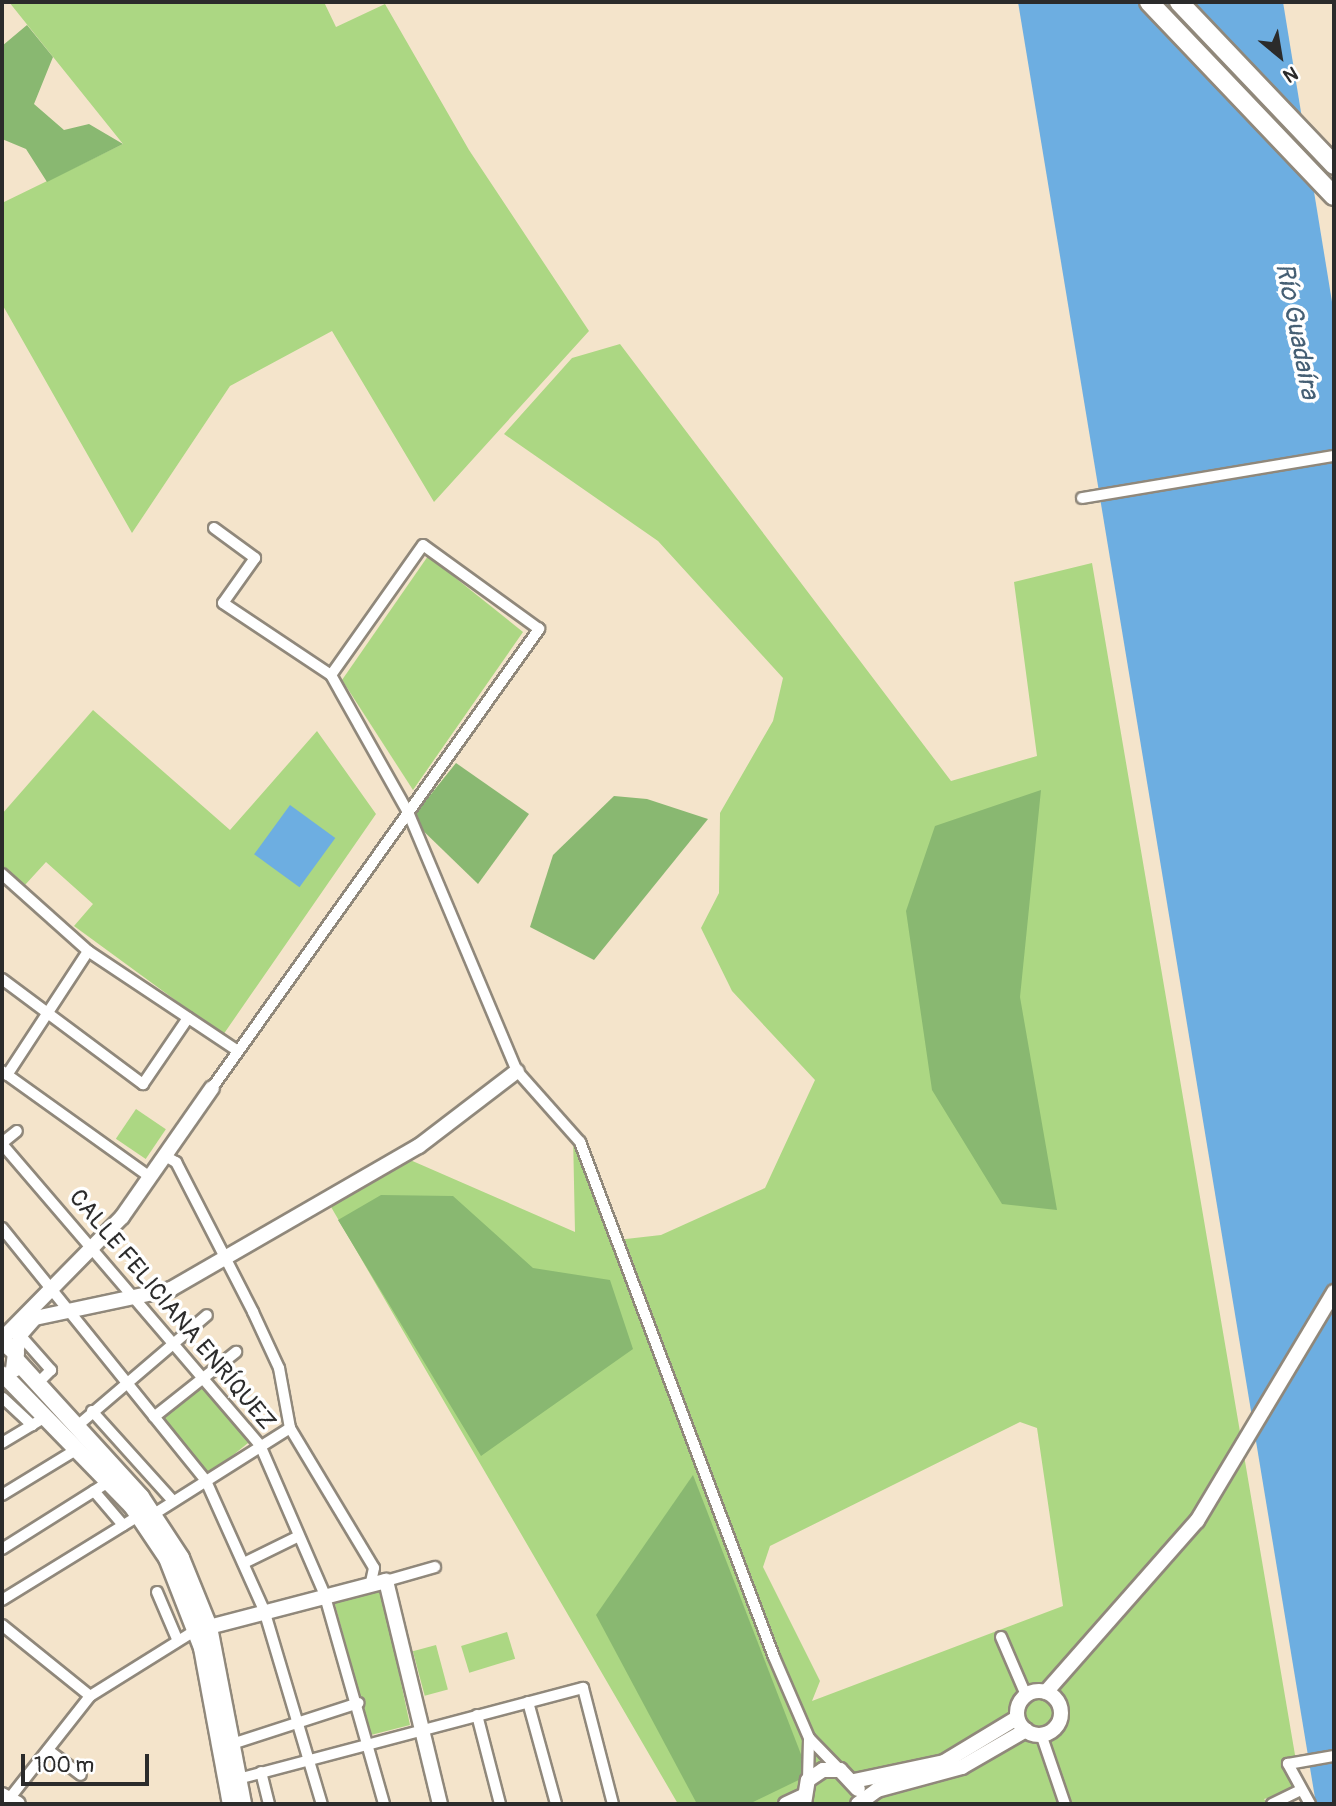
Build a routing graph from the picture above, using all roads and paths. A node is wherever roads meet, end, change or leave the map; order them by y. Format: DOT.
graph roads {
  1 [pos="1150,2"];
  2 [pos="1179,2"];
  3 [pos="1328,159"];
  4 [pos="1329,190"];
  5 [pos="1334,456"];
  6 [pos="1082,498"];
  7 [pos="214,528"];
  8 [pos="331,675"];
  9 [pos="408,811"];
  10 [pos="2,874"];
  11 [pos="88,951"];
  12 [pos="2,979"];
  13 [pos="48,1016"];
  14 [pos="188,1018"];
  15 [pos="238,1051"];
  16 [pos="517,1071"];
  17 [pos="4,1073"];
  18 [pos="212,1087"];
  19 [pos="17,1131"];
  20 [pos="2,1144"];
  21 [pos="165,1156"];
  22 [pos="150,1177"];
  23 [pos="2,1228"];
  24 [pos="93,1245"];
  25 [pos="223,1259"];
  26 [pos="49,1286"];
  27 [pos="1334,1292"];
  28 [pos="139,1300"];
  29 [pos="70,1313"];
  30 [pos="206,1315"];
  31 [pos="20,1335"];
  32 [pos="2,1340"];
  33 [pos="175,1343"];
  34 [pos="236,1352"];
  35 [pos="16,1357"];
  36 [pos="3,1376"];
  37 [pos="205,1377"];
  38 [pos="43,1378"];
  39 [pos="126,1383"];
  40 [pos="4,1398"];
  41 [pos="92,1411"];
  42 [pos="47,1416"];
  43 [pos="154,1417"];
  44 [pos="32,1425"];
  45 [pos="76,1427"];
  46 [pos="290,1428"];
  47 [pos="2,1443"];
  48 [pos="260,1445"];
  49 [pos="79,1448"];
  50 [pos="110,1481"];
  51 [pos="206,1481"];
  52 [pos="94,1491"];
  53 [pos="2,1495"];
  54 [pos="173,1501"];
  55 [pos="147,1515"];
  56 [pos="123,1525"];
  57 [pos="297,1537"];
  58 [pos="2,1549"];
  59 [pos="244,1563"];
  60 [pos="435,1567"];
  61 [pos="386,1581"];
  62 [pos="365,1582"];
  63 [pos="157,1592"];
  64 [pos="324,1592"];
  65 [pos="2,1601"];
  66 [pos="264,1610"];
  67 [pos="2,1625"];
  68 [pos="203,1629"];
  69 [pos="1001,1637"];
  70 [pos="177,1639"];
  71 [pos="1026,1695"];
  72 [pos="90,1696"];
  73 [pos="1052,1696"];
  74 [pos="528,1702"];
  75 [pos="358,1703"];
  76 [pos="477,1715"];
  77 [pos="1021,1724"];
  78 [pos="297,1725"];
  79 [pos="419,1730"];
  80 [pos="1041,1734"];
  81 [pos="808,1738"];
  82 [pos="368,1743"];
  83 [pos="232,1744"];
  84 [pos="48,1750"];
  85 [pos="1334,1756"];
  86 [pos="310,1759"];
  87 [pos="840,1770"];
  88 [pos="261,1772"];
  89 [pos="81,1775"];
  90 [pos="238,1779"];
  91 [pos="808,1780"];
  92 [pos="854,1781"];
  93 [pos="1301,1790"];
  94 [pos="10,1799"];
  95 [pos="803,1800"];
  96 [pos="231,1804"];
  97 [pos="243,1804"];
  98 [pos="270,1804"];
  99 [pos="322,1804"];
  100 [pos="384,1804"];
  101 [pos="440,1804"];
  102 [pos="500,1804"];
  103 [pos="556,1804"];
  104 [pos="613,1804"];
  105 [pos="786,1804"];
  106 [pos="858,1804"];
  107 [pos="1065,1804"];
  108 [pos="1272,1804"];
  109 [pos="1310,1804"];
  1 -- 4 [label="highway"];
  2 -- 3 [label="highway"];
  5 -- 6 [label="street"];
  7 -- 8 [label="street"];
  8 -- 9 [label="street"];
  8 -- 9 [label="street"];
  9 -- 15 [label="street"];
  9 -- 16 [label="street"];
  10 -- 11 [label="street"];
  11 -- 13 [label="street"];
  11 -- 14 [label="street"];
  12 -- 13 [label="street"];
  13 -- 14 [label="street"];
  13 -- 17 [label="street"];
  14 -- 15 [label="street"];
  15 -- 18 [label="street"];
  16 -- 25 [label="street"];
  16 -- 81 [label="street"];
  17 -- 22 [label="street"];
  18 -- 21 [label="street"];
  19 -- 20 [label="street"];
  20 -- 24 [label="street, CALLE FELICIANA ENRÍQUEZ"];
  21 -- 22 [label="street"];
  21 -- 25 [label="street"];
  22 -- 24 [label="street"];
  23 -- 26 [label="street"];
  24 -- 26 [label="street"];
  24 -- 28 [label="street, CALLE FELICIANA ENRÍQUEZ"];
  25 -- 28 [label="street"];
  25 -- 46 [label="street"];
  26 -- 29 [label="street"];
  26 -- 32 [label="street"];
  27 -- 73 [label="street"];
  28 -- 29 [label="street"];
  28 -- 33 [label="street, CALLE FELICIANA ENRÍQUEZ"];
  29 -- 31 [label="street"];
  29 -- 39 [label="street"];
  30 -- 33 [label="street"];
  31 -- 35 [label="street"];
  31 -- 38 [label="street"];
  32 -- 35 [label="main road"];
  33 -- 37 [label="street, CALLE FELICIANA ENRÍQUEZ"];
  33 -- 39 [label="street"];
  34 -- 37 [label="street"];
  35 -- 36 [label="main road"];
  35 -- 45 [label="main road"];
  36 -- 42 [label="main road"];
  37 -- 43 [label="street"];
  37 -- 48 [label="street, CALLE FELICIANA ENRÍQUEZ"];
  39 -- 41 [label="street"];
  39 -- 43 [label="street"];
  40 -- 44 [label="street"];
  41 -- 45 [label="street"];
  41 -- 54 [label="street"];
  42 -- 44 [label="street"];
  42 -- 49 [label="main road"];
  43 -- 51 [label="street"];
  44 -- 47 [label="street"];
  45 -- 55 [label="main road"];
  46 -- 48 [label="street"];
  46 -- 62 [label="street"];
  48 -- 51 [label="street"];
  48 -- 57 [label="street, CALLE FELICIANA ENRÍQUEZ"];
  49 -- 50 [label="main road"];
  49 -- 53 [label="street"];
  50 -- 52 [label="street"];
  50 -- 55 [label="main road"];
  51 -- 54 [label="street"];
  51 -- 59 [label="street"];
  52 -- 56 [label="street"];
  52 -- 58 [label="street"];
  54 -- 55 [label="street"];
  55 -- 56 [label="street"];
  55 -- 68 [label="main road"];
  56 -- 65 [label="street"];
  57 -- 59 [label="street"];
  57 -- 64 [label="street, CALLE FELICIANA ENRÍQUEZ"];
  59 -- 66 [label="street"];
  60 -- 61 [label="street"];
  61 -- 62 [label="street"];
  61 -- 79 [label="street"];
  62 -- 64 [label="street"];
  63 -- 70 [label="street"];
  64 -- 66 [label="street"];
  64 -- 75 [label="street, CALLE FELICIANA ENRÍQUEZ"];
  66 -- 68 [label="street"];
  66 -- 78 [label="street"];
  67 -- 72 [label="street"];
  68 -- 70 [label="street"];
  68 -- 83 [label="main road"];
  68 -- 96 [label="main road"];
  69 -- 71 [label="street"];
  70 -- 72 [label="street"];
  71 -- 73 [label="street"];
  71 -- 77 [label="street"];
  72 -- 84 [label="street"];
  73 -- 80 [label="street"];
  74 -- 76 [label="street"];
  74 -- 103 [label="street"];
  74 -- 104 [label="street"];
  75 -- 78 [label="street"];
  75 -- 82 [label="street, CALLE FELICIANA ENRÍQUEZ"];
  76 -- 79 [label="street"];
  76 -- 102 [label="street"];
  77 -- 80 [label="street"];
  77 -- 92 [label="street"];
  77 -- 106 [label="street"];
  78 -- 83 [label="street"];
  78 -- 86 [label="street"];
  79 -- 82 [label="street"];
  79 -- 101 [label="street"];
  80 -- 107 [label="street"];
  81 -- 87 [label="street"];
  81 -- 91 [label="street"];
  82 -- 86 [label="street"];
  82 -- 100 [label="street, CALLE FELICIANA ENRÍQUEZ"];
  83 -- 90 [label="main road"];
  84 -- 89 [label="street"];
  84 -- 94 [label="street"];
  85 -- 93 [label="street"];
  86 -- 88 [label="street"];
  86 -- 99 [label="street"];
  87 -- 91 [label="street"];
  87 -- 92 [label="street"];
  88 -- 90 [label="street"];
  88 -- 98 [label="street"];
  90 -- 97 [label="main road"];
  91 -- 95 [label="street"];
  92 -- 106 [label="street"];
  93 -- 108 [label="street"];
  93 -- 109 [label="street"];
  95 -- 105 [label="street"];
}
